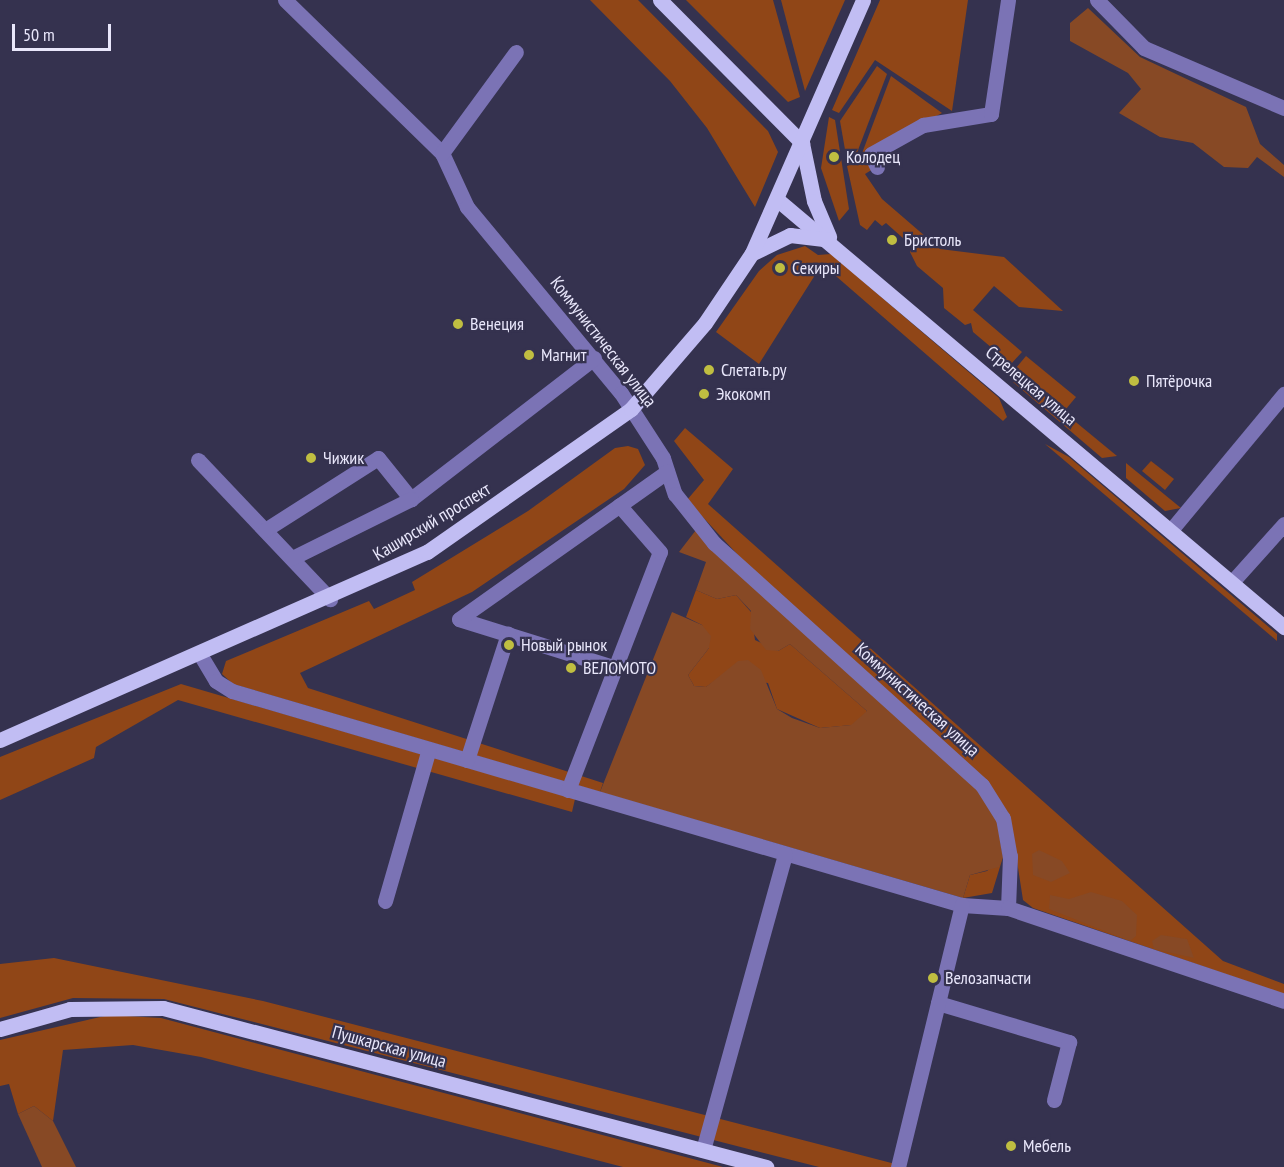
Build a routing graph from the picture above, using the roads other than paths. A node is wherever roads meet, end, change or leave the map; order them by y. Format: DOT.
graph roads {
  1 [pos="285,0"];
  2 [pos="660,0"];
  3 [pos="863,0"];
  4 [pos="1008,0"];
  5 [pos="1097,0"];
  6 [pos="516,52"];
  7 [pos="1284,108"];
  8 [pos="802,143"];
  9 [pos="442,153"];
  10 [pos="877,167"];
  11 [pos="779,201"];
  12 [pos="831,240"];
  13 [pos="752,253"];
  14 [pos="594,358"];
  15 [pos="1284,394"];
  16 [pos="631,409"];
  17 [pos="198,460"];
  18 [pos="667,472"];
  19 [pos="411,499"];
  20 [pos="619,505"];
  21 [pos="1284,524"];
  22 [pos="265,530"];
  23 [pos="1171,530"];
  24 [pos="292,558"];
  25 [pos="1232,582"];
  26 [pos="330,599"];
  27 [pos="1284,627"];
  28 [pos="508,634"];
  29 [pos="201,656"];
  30 [pos="616,668"];
  31 [pos="0,740"];
  32 [pos="429,749"];
  33 [pos="467,760"];
  34 [pos="568,790"];
  35 [pos="785,854"];
  36 [pos="385,901"];
  37 [pos="962,904"];
  38 [pos="1008,908"];
  39 [pos="1284,1001"];
  40 [pos="938,1004"];
  41 [pos="0,1029"];
  42 [pos="1054,1100"];
  43 [pos="703,1150"];
  44 [pos="766,1167"];
  45 [pos="898,1167"];
  1 -- 9 [label="street, Коммунистическая улица"];
  2 -- 8 [label="main road"];
  3 -- 8 [label="main road"];
  4 -- 10 [label="street"];
  5 -- 7 [label="street"];
  6 -- 9 [label="street"];
  8 -- 11 [label="main road, Каширский проспект"];
  8 -- 12 [label="main road, Стрелецкая улица"];
  9 -- 14 [label="street, Коммунистическая улица"];
  11 -- 12 [label="main road"];
  11 -- 13 [label="main road, Каширский проспект"];
  12 -- 13 [label="main road"];
  12 -- 23 [label="main road, Стрелецкая улица"];
  13 -- 16 [label="main road, Каширский проспект"];
  14 -- 16 [label="street, Коммунистическая улица"];
  14 -- 19 [label="street"];
  15 -- 23 [label="street"];
  16 -- 18 [label="street, Коммунистическая улица"];
  16 -- 26 [label="main road, Каширский проспект"];
  17 -- 22 [label="street"];
  18 -- 20 [label="street"];
  18 -- 38 [label="street, Коммунистическая улица"];
  19 -- 22 [label="street"];
  19 -- 24 [label="street"];
  20 -- 28 [label="street"];
  20 -- 30 [label="street"];
  21 -- 25 [label="street"];
  22 -- 24 [label="street"];
  23 -- 25 [label="main road, Стрелецкая улица"];
  24 -- 26 [label="street"];
  25 -- 27 [label="main road, Стрелецкая улица"];
  26 -- 29 [label="main road, Каширский проспект"];
  28 -- 30 [label="street"];
  28 -- 33 [label="street"];
  29 -- 31 [label="main road, Каширский проспект"];
  29 -- 32 [label="street"];
  30 -- 34 [label="street"];
  32 -- 33 [label="street"];
  32 -- 36 [label="street"];
  33 -- 34 [label="street"];
  34 -- 35 [label="street"];
  35 -- 37 [label="street"];
  35 -- 43 [label="street"];
  37 -- 38 [label="street"];
  37 -- 40 [label="street"];
  38 -- 39 [label="street"];
  40 -- 42 [label="street"];
  40 -- 45 [label="street"];
  41 -- 43 [label="main road, Пушкарская улица"];
  43 -- 44 [label="main road, Пушкарская улица"];
}
